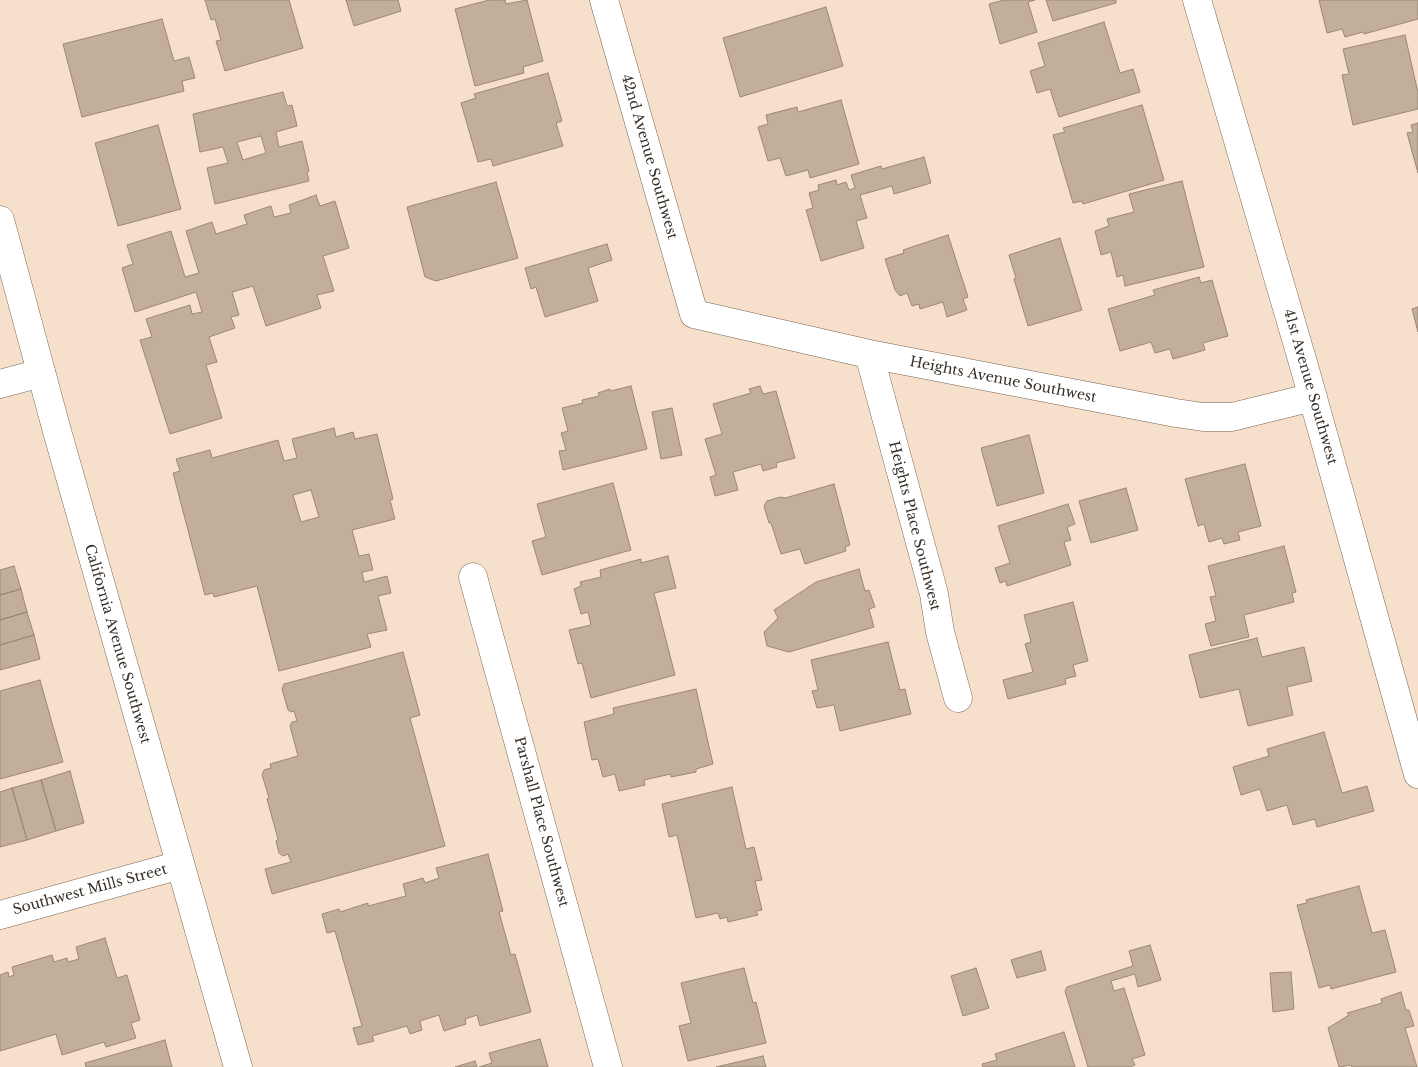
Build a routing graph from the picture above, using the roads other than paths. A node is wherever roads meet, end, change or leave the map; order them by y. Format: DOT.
graph roads {
  1 [pos="604,0"];
  2 [pos="1197,0"];
  3 [pos="0,220"];
  4 [pos="694,314"];
  5 [pos="869,354"];
  6 [pos="41,373"];
  7 [pos="0,384"];
  8 [pos="1313,397"];
  9 [pos="473,577"];
  10 [pos="958,698"];
  11 [pos="1418,774"];
  12 [pos="180,865"];
  13 [pos="0,915"];
  14 [pos="238,1067"];
  15 [pos="608,1067"];
  1 -- 4 [label="street, 42nd Avenue Southwest"];
  2 -- 8 [label="street, 41st Avenue Southwest"];
  3 -- 6 [label="street, California Avenue Southwest"];
  4 -- 5 [label="street, Heights Avenue Southwest"];
  5 -- 8 [label="street, Heights Avenue Southwest"];
  5 -- 10 [label="street, Heights Place Southwest"];
  6 -- 7 [label="street"];
  6 -- 12 [label="street, California Avenue Southwest"];
  8 -- 11 [label="street, 41st Avenue Southwest"];
  9 -- 15 [label="street, Parshall Place Southwest"];
  12 -- 13 [label="street, Southwest Mills Street"];
  12 -- 14 [label="street, California Avenue Southwest"];
}
